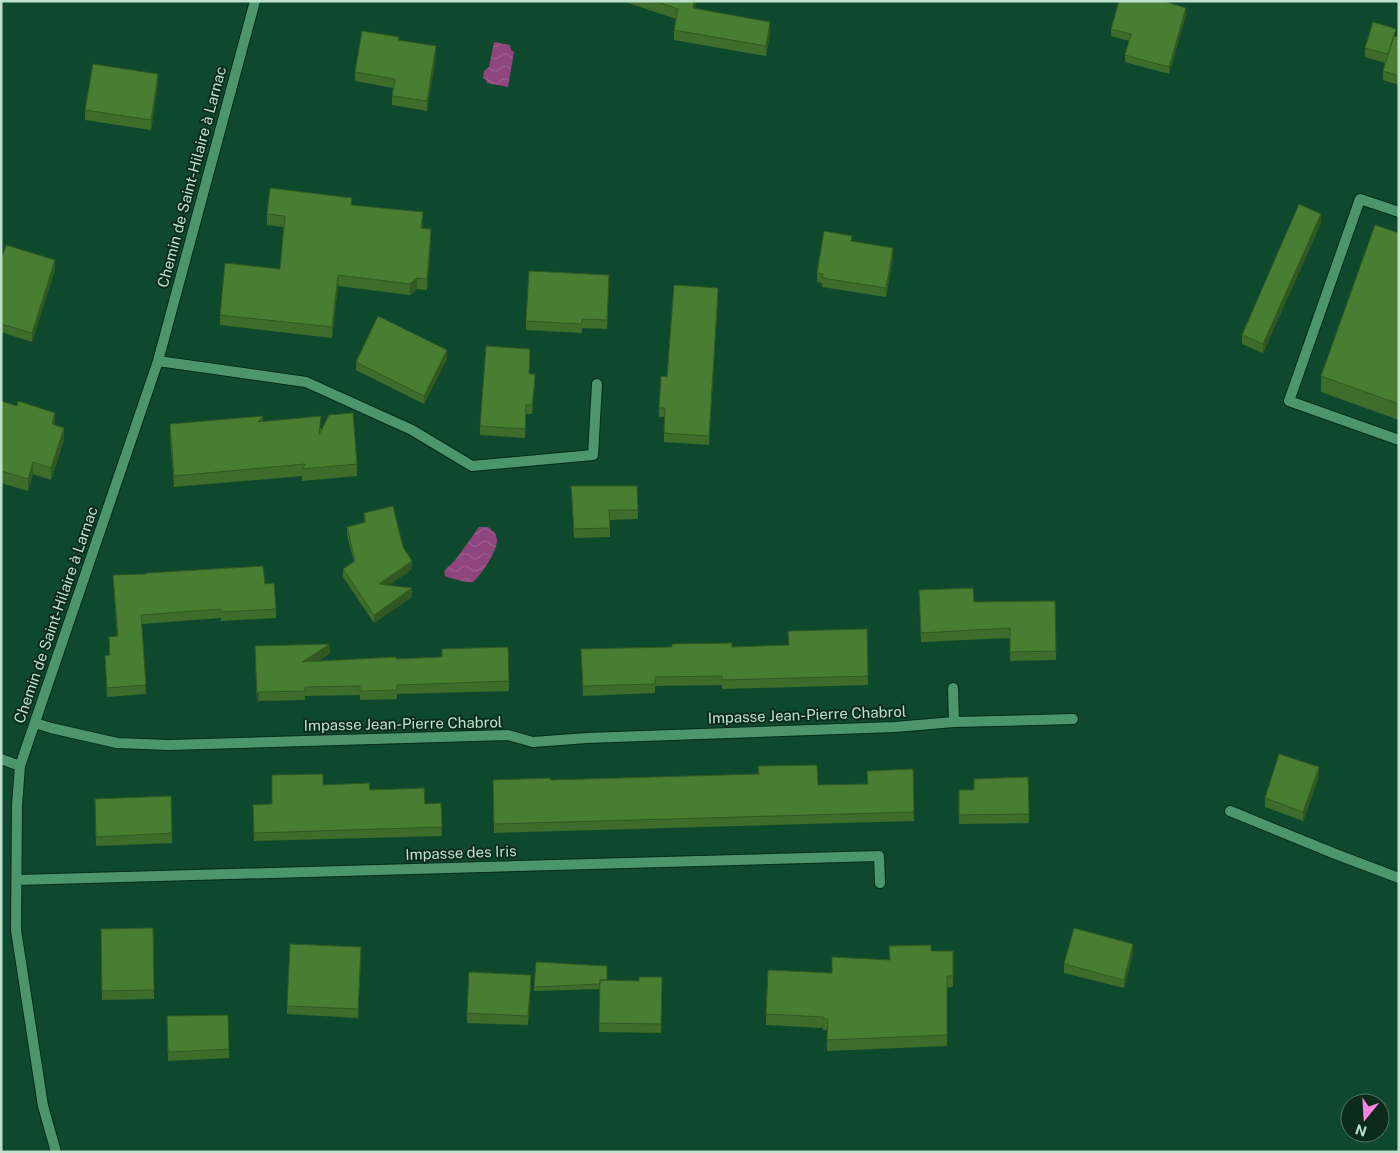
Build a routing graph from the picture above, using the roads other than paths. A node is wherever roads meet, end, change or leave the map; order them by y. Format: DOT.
graph roads {
  1 [pos="255,1"];
  2 [pos="1399,212"];
  3 [pos="158,360"];
  4 [pos="597,384"];
  5 [pos="1399,440"];
  6 [pos="953,688"];
  7 [pos="1073,719"];
  8 [pos="954,722"];
  9 [pos="35,723"];
  10 [pos="1,759"];
  11 [pos="20,766"];
  12 [pos="1230,811"];
  13 [pos="1399,878"];
  14 [pos="16,880"];
  15 [pos="880,882"];
  16 [pos="56,1152"];
  1 -- 3 [label="street, Chemin de Saint-Hilaire à Larnac"];
  2 -- 5 [label="street"];
  3 -- 4 [label="street"];
  3 -- 9 [label="street, Chemin de Saint-Hilaire à Larnac"];
  6 -- 8 [label="street"];
  7 -- 8 [label="street, Impasse Jean-Pierre Chabrol"];
  8 -- 9 [label="street, Impasse Jean-Pierre Chabrol"];
  9 -- 11 [label="street, Chemin de Saint-Hilaire à Larnac"];
  10 -- 11 [label="street"];
  11 -- 14 [label="street, Chemin de Saint-Hilaire à Larnac"];
  12 -- 13 [label="street"];
  14 -- 15 [label="street, Impasse des Iris"];
  14 -- 16 [label="street, Chemin de Saint-Hilaire à Larnac"];
}
